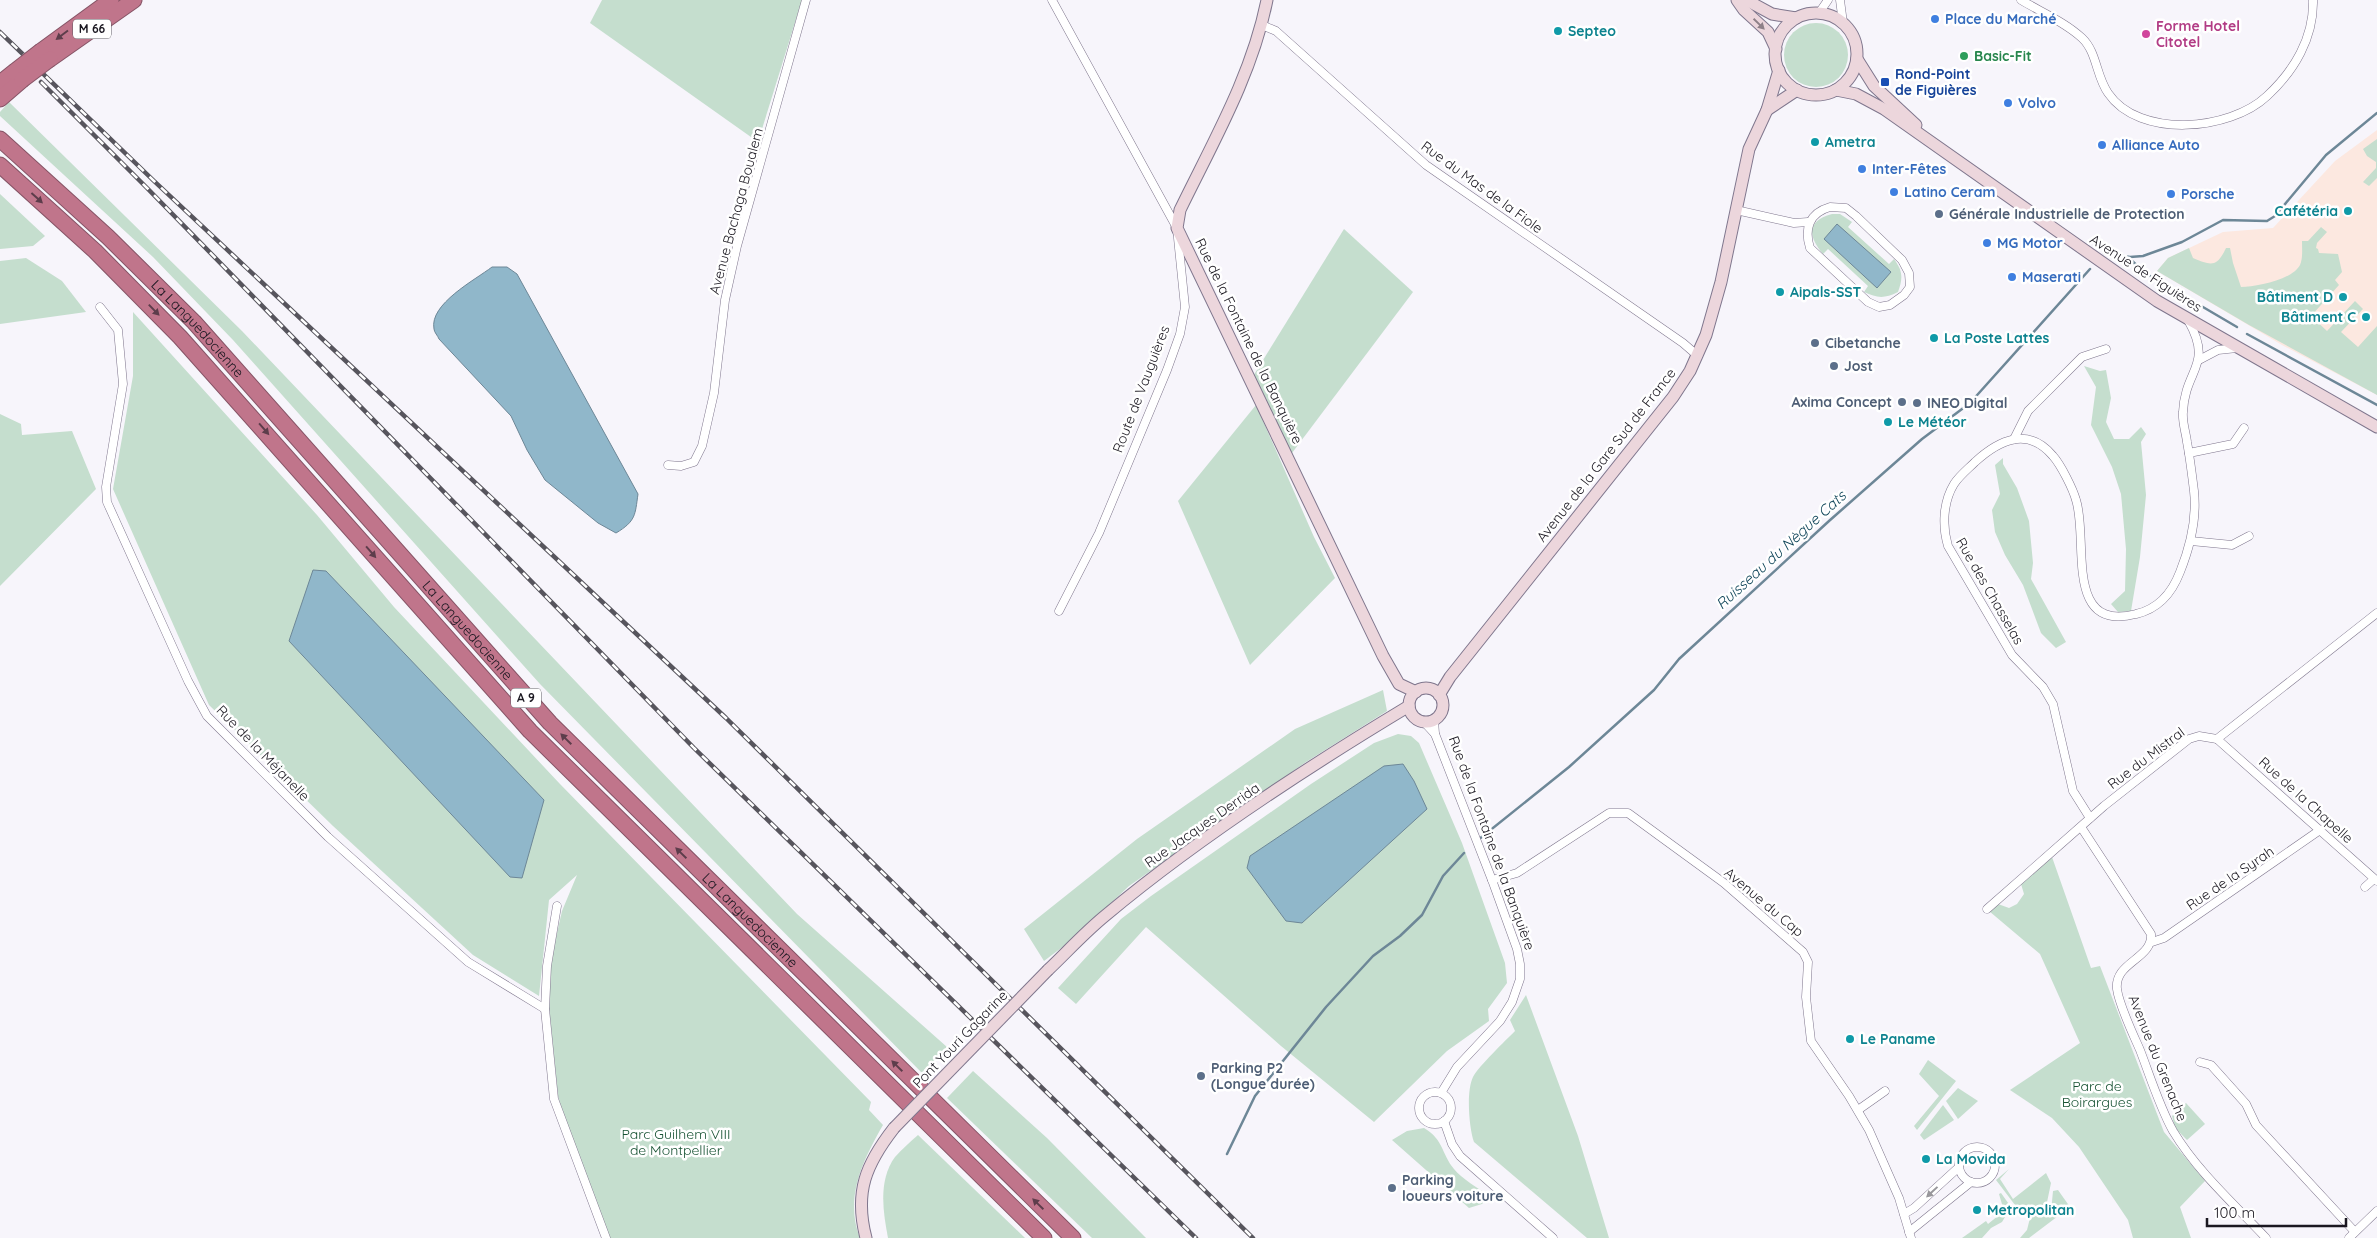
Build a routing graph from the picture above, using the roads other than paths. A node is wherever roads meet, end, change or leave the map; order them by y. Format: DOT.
graph roads {
  1 [pos="111,0"];
  2 [pos="134,0"];
  3 [pos="806,0"];
  4 [pos="1052,0"];
  5 [pos="1267,0"];
  6 [pos="1828,0"];
  7 [pos="1840,0"];
  8 [pos="2021,0"];
  9 [pos="2313,0"];
  10 [pos="1738,1"];
  11 [pos="1819,13"];
  12 [pos="1796,18"];
  13 [pos="1843,24"];
  14 [pos="1262,25"];
  15 [pos="1776,49"];
  16 [pos="45,55"];
  17 [pos="1857,58"];
  18 [pos="1779,70"];
  19 [pos="18,76"];
  20 [pos="0,83"];
  21 [pos="1797,90"];
  22 [pos="1836,90"];
  23 [pos="0,99"];
  24 [pos="1767,110"];
  25 [pos="1922,135"];
  26 [pos="0,139"];
  27 [pos="0,165"];
  28 [pos="1736,210"];
  29 [pos="1808,222"];
  30 [pos="1177,228"];
  31 [pos="100,307"];
  32 [pos="2186,318"];
  33 [pos="2238,348"];
  34 [pos="2106,350"];
  35 [pos="1698,356"];
  36 [pos="2199,360"];
  37 [pos="2338,404"];
  38 [pos="2377,421"];
  39 [pos="2377,427"];
  40 [pos="2244,428"];
  41 [pos="2014,439"];
  42 [pos="2189,453"];
  43 [pos="668,464"];
  44 [pos="2249,536"];
  45 [pos="2190,541"];
  46 [pos="1059,611"];
  47 [pos="2377,613"];
  48 [pos="1416,692"];
  49 [pos="1435,692"];
  50 [pos="1409,706"];
  51 [pos="1385,720"];
  52 [pos="1424,720"];
  53 [pos="2217,739"];
  54 [pos="2090,818"];
  55 [pos="2081,827"];
  56 [pos="2320,830"];
  57 [pos="1492,880"];
  58 [pos="2376,880"];
  59 [pos="2365,887"];
  60 [pos="557,906"];
  61 [pos="1987,909"];
  62 [pos="2152,942"];
  63 [pos="1048,970"];
  64 [pos="545,1009"];
  65 [pos="2200,1062"];
  66 [pos="1886,1091"];
  67 [pos="1441,1093"];
  68 [pos="1858,1110"];
  69 [pos="1444,1121"];
  70 [pos="1959,1167"];
  71 [pos="1972,1182"];
  72 [pos="2377,1211"];
  73 [pos="1904,1214"];
  74 [pos="1910,1235"];
  75 [pos="2352,1235"];
  76 [pos="606,1238"];
  77 [pos="866,1238"];
  78 [pos="1044,1238"];
  79 [pos="1073,1238"];
  80 [pos="1553,1238"];
  81 [pos="2266,1238"];
  1 -- 16 [label="highway, M 66, one-way"];
  2 -- 16 [label="highway, M 66"];
  3 -- 43 [label="street, Avenue Bachaga Boualem"];
  4 -- 30 [label="street, Rue de la Fontaine de la Banquière"];
  5 -- 14 [label="street, Route de Vauguières"];
  6 -- 11 [label="street"];
  7 -- 13 [label="street"];
  8 -- 9 [label="street"];
  10 -- 12 [label="street"];
  10 -- 15 [label="street, one-way"];
  11 -- 12 [label="street"];
  11 -- 13 [label="street"];
  12 -- 15 [label="street"];
  13 -- 17 [label="street"];
  14 -- 30 [label="street, Route de Vauguières"];
  14 -- 35 [label="street, Rue du Mas de la Fiole"];
  15 -- 18 [label="street"];
  16 -- 19 [label="highway, M 66, bridge"];
  17 -- 22 [label="street"];
  17 -- 25 [label="street, Avenue de Figuières"];
  18 -- 21 [label="street"];
  18 -- 24 [label="street, Avenue de la Gare Sud de France"];
  19 -- 20 [label="highway, M 66"];
  19 -- 23 [label="highway, M 66"];
  21 -- 22 [label="street"];
  21 -- 24 [label="street"];
  22 -- 25 [label="street, Avenue de Figuières"];
  24 -- 28 [label="street, Avenue de la Gare Sud de France"];
  25 -- 32 [label="street, Avenue de Figuières"];
  79 -- 26 [label="highway, La Languedocienne / A 9, one-way"];
  27 -- 78 [label="highway, La Languedocienne / A 9, one-way"];
  28 -- 29 [label="street"];
  28 -- 35 [label="street, Avenue de la Gare Sud de France"];
  29 -- 29 [label="street"];
  30 -- 46 [label="street, Route de Vauguières"];
  30 -- 48 [label="street, Rue de la Fontaine de la Banquière"];
  31 -- 64 [label="street, Rue de la Méjanelle"];
  32 -- 33 [label="street, Avenue de Figuières"];
  32 -- 36 [label="street"];
  33 -- 36 [label="street"];
  33 -- 37 [label="street, Avenue de Figuières"];
  34 -- 41 [label="street"];
  35 -- 49 [label="street, Avenue de la Gare Sud de France"];
  36 -- 42 [label="street"];
  37 -- 38 [label="street, Avenue de Figuières"];
  37 -- 39 [label="street, Avenue de Figuières"];
  40 -- 42 [label="street"];
  41 -- 45 [label="street"];
  41 -- 54 [label="street, Rue des Chasselas"];
  42 -- 45 [label="street"];
  44 -- 45 [label="street"];
  47 -- 53 [label="street"];
  48 -- 49 [label="street"];
  48 -- 50 [label="street"];
  49 -- 52 [label="street"];
  50 -- 51 [label="street, Rue Jacques Derrida"];
  50 -- 52 [label="street"];
  51 -- 52 [label="street, Rue Jacques Derrida"];
  51 -- 63 [label="street, Rue Jacques Derrida"];
  52 -- 57 [label="street, Rue de la Fontaine de la Banquière"];
  53 -- 54 [label="street, Rue du Mistral"];
  53 -- 56 [label="street, Rue de la Chapelle"];
  54 -- 55 [label="street, Rue du Mistral"];
  55 -- 61 [label="street, Rue du Mistral"];
  55 -- 62 [label="street"];
  56 -- 58 [label="street, Rue de la Chapelle"];
  56 -- 62 [label="street, Rue de la Syrah"];
  57 -- 67 [label="street, Rue de la Fontaine de la Banquière"];
  57 -- 68 [label="street, Avenue du Cap"];
  58 -- 59 [label="street"];
  60 -- 64 [label="street"];
  62 -- 81 [label="street, Avenue du Grenache"];
  63 -- 77 [label="street, Pont Youri Gagarine, bridge"];
  64 -- 76 [label="street"];
  65 -- 75 [label="street"];
  66 -- 68 [label="street"];
  67 -- 69 [label="street"];
  67 -- 69 [label="street"];
  68 -- 73 [label="street, Avenue du Cap"];
  69 -- 80 [label="street"];
  70 -- 71 [label="street"];
  70 -- 71 [label="street"];
  70 -- 73 [label="street, one-way"];
  71 -- 74 [label="street"];
  72 -- 75 [label="street"];
  73 -- 74 [label="street, Avenue du Cap"];
}
